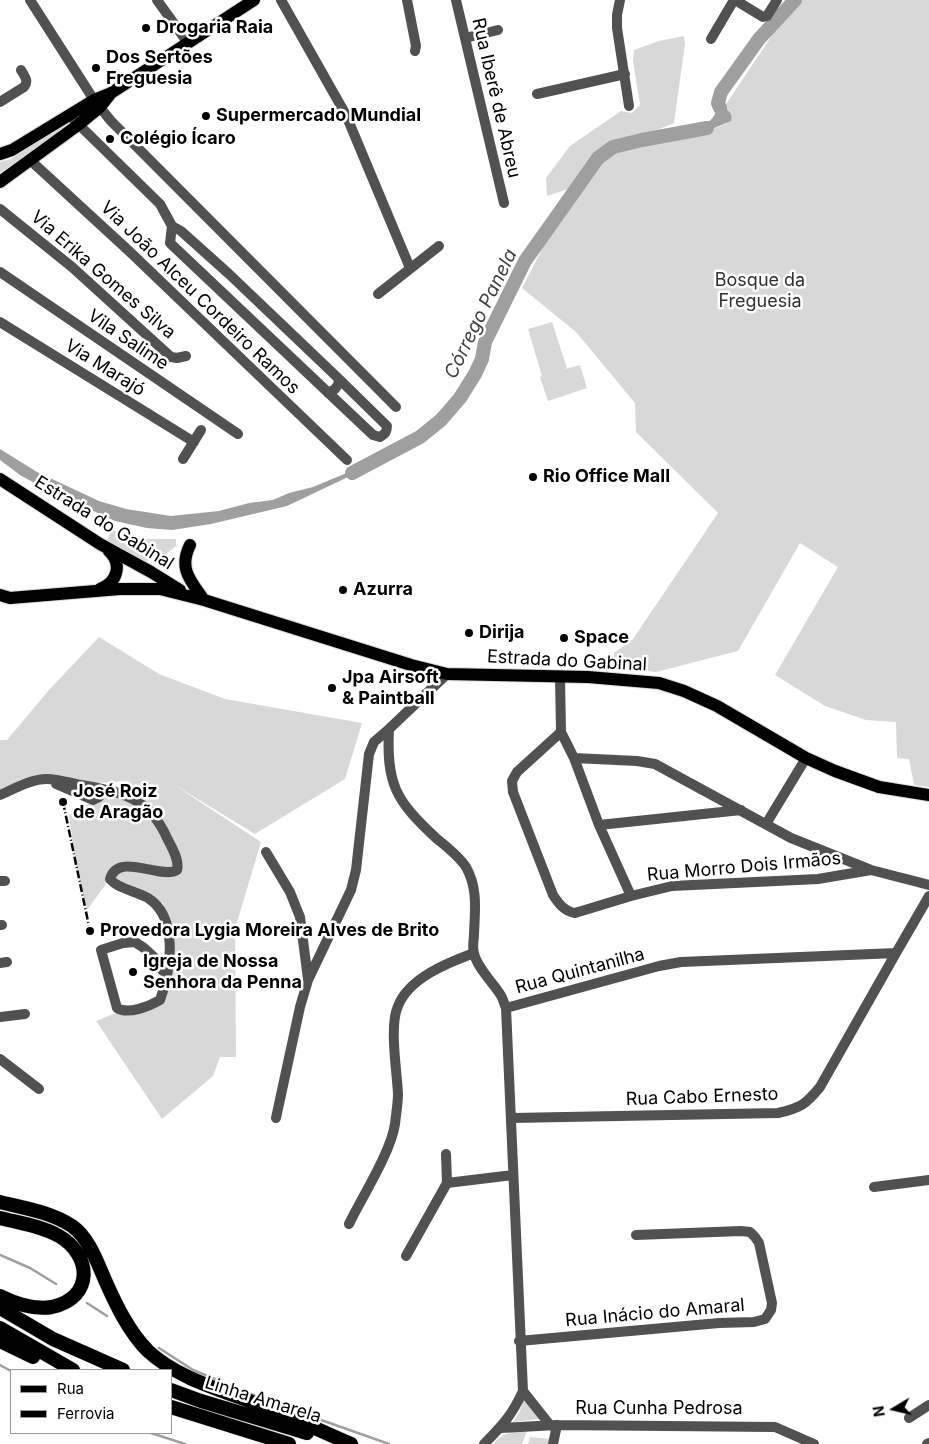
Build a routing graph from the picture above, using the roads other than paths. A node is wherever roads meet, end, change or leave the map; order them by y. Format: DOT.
graph roads {
  1 [pos="30,0"];
  2 [pos="157,0"];
  3 [pos="254,0"];
  4 [pos="281,0"];
  5 [pos="407,0"];
  6 [pos="456,0"];
  7 [pos="620,0"];
  8 [pos="735,0"];
  9 [pos="777,0"];
  10 [pos="498,30"];
  11 [pos="465,38"];
  12 [pos="711,39"];
  13 [pos="188,44"];
  14 [pos="415,51"];
  15 [pos="21,70"];
  16 [pos="625,74"];
  17 [pos="538,94"];
  18 [pos="0,102"];
  19 [pos="97,104"];
  20 [pos="628,106"];
  21 [pos="74,120"];
  22 [pos="0,154"];
  23 [pos="30,160"];
  24 [pos="0,182"];
  25 [pos="504,202"];
  26 [pos="0,209"];
  27 [pos="172,226"];
  28 [pos="439,246"];
  29 [pos="410,268"];
  30 [pos="0,272"];
  31 [pos="378,294"];
  32 [pos="0,322"];
  33 [pos="186,356"];
  34 [pos="338,378"];
  35 [pos="328,393"];
  36 [pos="396,407"];
  37 [pos="201,430"];
  38 [pos="238,434"];
  39 [pos="194,442"];
  40 [pos="183,459"];
  41 [pos="347,460"];
  42 [pos="0,479"];
  43 [pos="190,545"];
  44 [pos="104,546"];
  45 [pos="98,590"];
  46 [pos="0,595"];
  47 [pos="191,596"];
  48 [pos="204,600"];
  49 [pos="447,674"];
  50 [pos="560,677"];
  51 [pos="389,729"];
  52 [pos="561,732"];
  53 [pos="574,758"];
  54 [pos="806,758"];
  55 [pos="0,795"];
  56 [pos="929,795"];
  57 [pos="741,810"];
  58 [pos="766,824"];
  59 [pos="599,825"];
  60 [pos="266,852"];
  61 [pos="871,870"];
  62 [pos="929,885"];
  63 [pos="631,896"];
  64 [pos="929,896"];
  65 [pos="474,953"];
  66 [pos="896,953"];
  67 [pos="166,974"];
  68 [pos="308,980"];
  69 [pos="506,1008"];
  70 [pos="25,1014"];
  71 [pos="0,1017"];
  72 [pos="0,1059"];
  73 [pos="39,1089"];
  74 [pos="276,1118"];
  75 [pos="512,1118"];
  76 [pos="446,1154"];
  77 [pos="513,1175"];
  78 [pos="929,1180"];
  79 [pos="447,1183"];
  80 [pos="874,1187"];
  81 [pos="0,1202"];
  82 [pos="0,1218"];
  83 [pos="349,1224"];
  84 [pos="636,1235"];
  85 [pos="406,1256"];
  86 [pos="0,1296"];
  87 [pos="0,1308"];
  88 [pos="0,1328"];
  89 [pos="0,1341"];
  90 [pos="520,1341"];
  91 [pos="70,1369"];
  92 [pos="71,1369"];
  93 [pos="121,1369"];
  94 [pos="172,1390"];
  95 [pos="522,1391"];
  96 [pos="929,1405"];
  97 [pos="172,1407"];
  98 [pos="909,1418"];
  99 [pos="554,1425"];
  100 [pos="501,1428"];
  101 [pos="289,1444"];
  102 [pos="343,1444"];
  103 [pos="351,1444"];
  104 [pos="484,1444"];
  105 [pos="553,1444"];
  106 [pos="814,1444"];
  1 -- 19 [label="street"];
  2 -- 13 [label="street"];
  3 -- 13 [label="main road"];
  4 -- 29 [label="street"];
  5 -- 14 [label="street"];
  6 -- 11 [label="street, Rua Iberê de Abreu"];
  7 -- 16 [label="street"];
  8 -- 9 [label="street"];
  8 -- 12 [label="street"];
  10 -- 11 [label="street"];
  11 -- 25 [label="street, Rua Iberê de Abreu"];
  13 -- 19 [label="main road"];
  15 -- 18 [label="street"];
  16 -- 17 [label="street"];
  16 -- 20 [label="street"];
  19 -- 21 [label="main road"];
  19 -- 36 [label="street"];
  21 -- 22 [label="main road"];
  21 -- 23 [label="main road"];
  21 -- 27 [label="street"];
  23 -- 24 [label="main road"];
  23 -- 41 [label="street, Via João Alceu Cordeiro Ramos"];
  26 -- 33 [label="street, Via Erika Gomes Silva"];
  27 -- 34 [label="street"];
  27 -- 35 [label="street"];
  28 -- 29 [label="street"];
  29 -- 31 [label="street"];
  30 -- 38 [label="street, Vila Salime"];
  32 -- 39 [label="street, Via Marajó"];
  34 -- 35 [label="street"];
  34 -- 35 [label="street"];
  37 -- 39 [label="street"];
  39 -- 40 [label="street"];
  42 -- 44 [label="main road, Estrada do Gabinal"];
  43 -- 48 [label="main road"];
  44 -- 45 [label="main road"];
  44 -- 47 [label="main road, Estrada do Gabinal"];
  45 -- 46 [label="main road, Estrada do Gabinal"];
  45 -- 47 [label="main road, Estrada do Gabinal"];
  47 -- 48 [label="main road, Estrada do Gabinal"];
  48 -- 49 [label="main road, Estrada do Gabinal"];
  49 -- 50 [label="main road, Estrada do Gabinal"];
  49 -- 51 [label="street"];
  50 -- 52 [label="street"];
  50 -- 54 [label="main road, Estrada do Gabinal"];
  51 -- 65 [label="street"];
  51 -- 68 [label="street"];
  52 -- 53 [label="street"];
  52 -- 63 [label="street, Rua Morro Dois Irmãos"];
  53 -- 57 [label="street"];
  53 -- 59 [label="street"];
  54 -- 56 [label="main road, Estrada do Gabinal"];
  54 -- 58 [label="street"];
  55 -- 67 [label="street"];
  57 -- 58 [label="street"];
  57 -- 59 [label="street"];
  58 -- 61 [label="street"];
  59 -- 63 [label="street"];
  60 -- 68 [label="street"];
  61 -- 62 [label="street"];
  61 -- 63 [label="street, Rua Morro Dois Irmãos"];
  64 -- 66 [label="street"];
  65 -- 69 [label="street"];
  65 -- 83 [label="street"];
  66 -- 69 [label="street, Rua Quintanilha"];
  66 -- 75 [label="street, Rua Cabo Ernesto"];
  67 -- 67 [label="street"];
  68 -- 74 [label="street"];
  69 -- 75 [label="street, Rua Quintanilha"];
  70 -- 71 [label="street"];
  72 -- 73 [label="street"];
  75 -- 77 [label="street, Rua Quintanilha"];
  76 -- 79 [label="street"];
  77 -- 79 [label="street"];
  77 -- 90 [label="street, Rua Quintanilha"];
  78 -- 80 [label="street"];
  79 -- 85 [label="street"];
  81 -- 103 [label="highway"];
  82 -- 86 [label="highway"];
  84 -- 90 [label="street, Rua Inácio do Amaral"];
  87 -- 93 [label="highway"];
  88 -- 92 [label="highway"];
  89 -- 91 [label="highway"];
  90 -- 95 [label="street, Rua Quintanilha"];
  94 -- 102 [label="highway, Linha Amarela"];
  95 -- 99 [label="street"];
  95 -- 100 [label="street, Rua Quintanilha"];
  96 -- 98 [label="street"];
  97 -- 101 [label="highway, Linha Amarela"];
  99 -- 100 [label="street, Rua Cunha Pedrosa"];
  99 -- 105 [label="street"];
  99 -- 106 [label="street, Rua Cunha Pedrosa"];
  100 -- 104 [label="street, Rua Quintanilha"];
}
